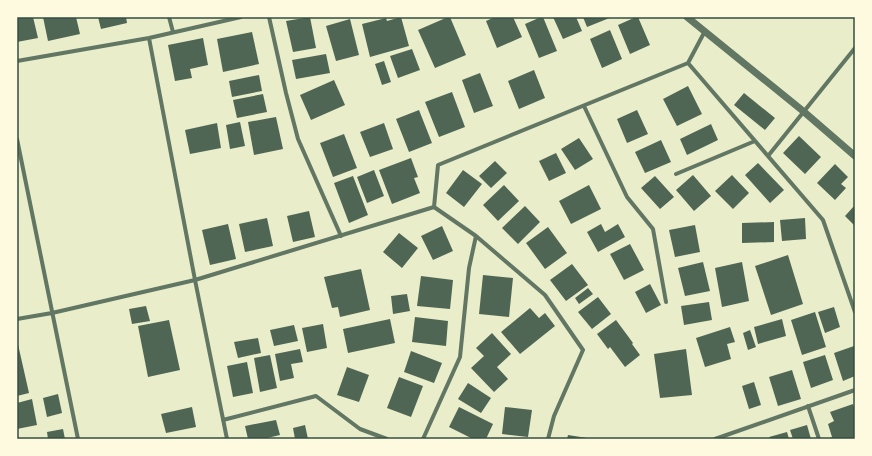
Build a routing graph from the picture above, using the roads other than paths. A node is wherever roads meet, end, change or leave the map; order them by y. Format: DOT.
graph roads {
  1 [pos="169,17"];
  2 [pos="241,17"];
  3 [pos="269,17"];
  4 [pos="687,17"];
  5 [pos="705,31"];
  6 [pos="173,32"];
  7 [pos="149,38"];
  8 [pos="855,48"];
  9 [pos="17,61"];
  10 [pos="688,63"];
  11 [pos="584,106"];
  12 [pos="803,111"];
  13 [pos="17,139"];
  14 [pos="755,140"];
  15 [pos="768,156"];
  16 [pos="855,156"];
  17 [pos="676,174"];
  18 [pos="434,207"];
  19 [pos="341,236"];
  20 [pos="476,236"];
  21 [pos="195,280"];
  22 [pos="666,302"];
  23 [pos="855,312"];
  24 [pos="52,313"];
  25 [pos="17,320"];
  26 [pos="855,390"];
  27 [pos="808,406"];
  28 [pos="223,420"];
  29 [pos="78,439"];
  30 [pos="227,439"];
  31 [pos="386,439"];
  32 [pos="423,439"];
  33 [pos="548,439"];
  34 [pos="715,439"];
  35 [pos="819,439"];
  1 -- 6 [label="street"];
  2 -- 6 [label="street"];
  3 -- 19 [label="street"];
  4 -- 5 [label="street"];
  5 -- 10 [label="street"];
  5 -- 12 [label="street"];
  6 -- 7 [label="street"];
  7 -- 9 [label="street"];
  7 -- 21 [label="street"];
  8 -- 12 [label="street"];
  10 -- 11 [label="street"];
  10 -- 14 [label="street"];
  11 -- 18 [label="street"];
  11 -- 22 [label="street"];
  12 -- 15 [label="street"];
  12 -- 16 [label="street"];
  13 -- 24 [label="street"];
  14 -- 15 [label="street"];
  14 -- 17 [label="street"];
  15 -- 23 [label="street"];
  18 -- 19 [label="street"];
  18 -- 20 [label="street"];
  19 -- 21 [label="street"];
  20 -- 32 [label="street"];
  20 -- 33 [label="street"];
  21 -- 24 [label="street"];
  21 -- 28 [label="street"];
  24 -- 25 [label="street"];
  24 -- 29 [label="street"];
  26 -- 27 [label="street"];
  27 -- 34 [label="street"];
  27 -- 35 [label="street"];
  28 -- 30 [label="street"];
  28 -- 31 [label="street"];
}
